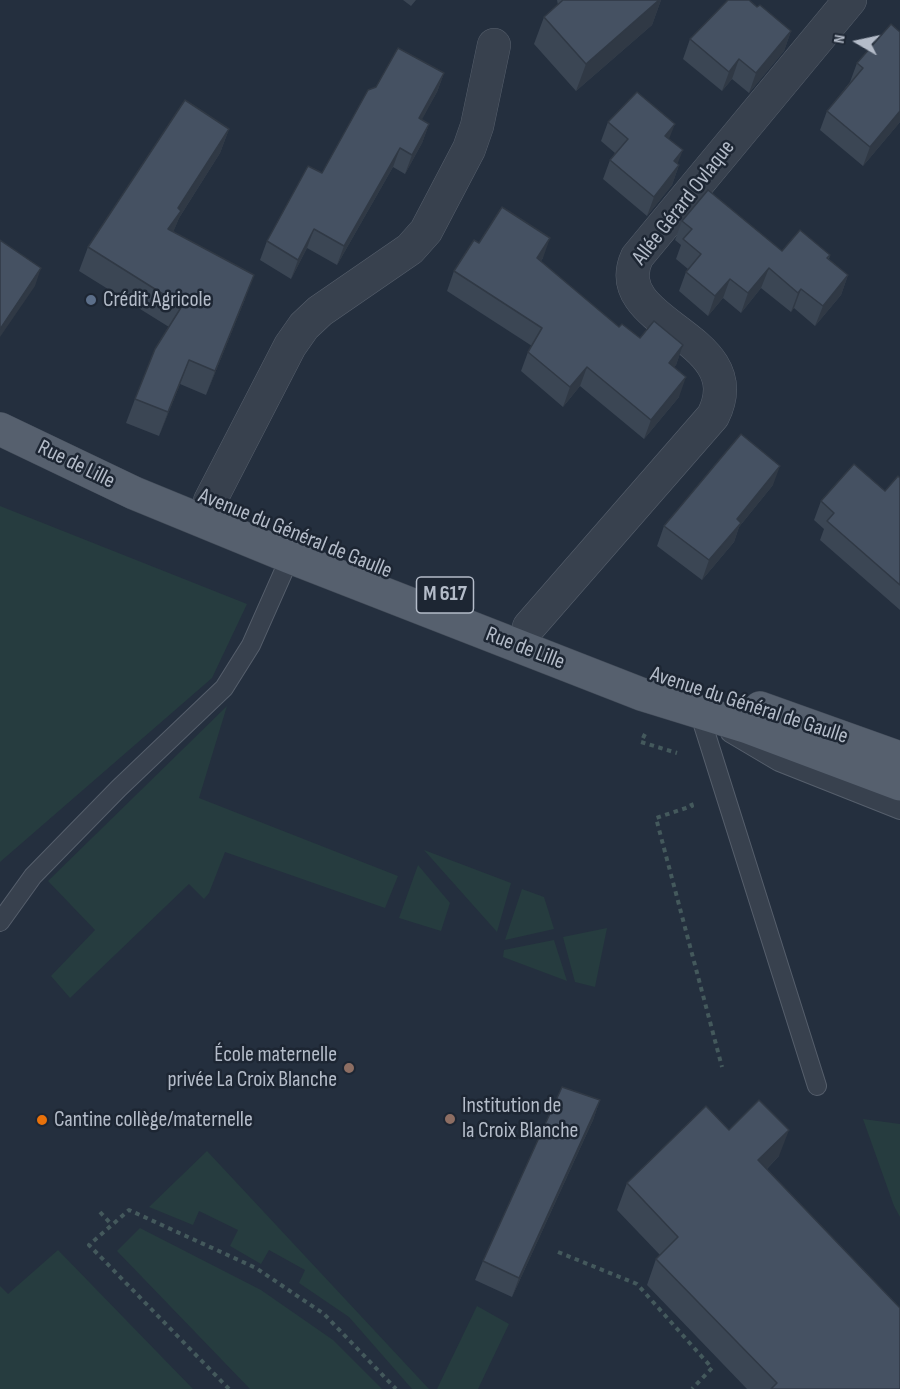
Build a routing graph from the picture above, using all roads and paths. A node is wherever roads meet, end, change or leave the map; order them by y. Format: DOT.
graph roads {
  1 [pos="850,0"];
  2 [pos="494,45"];
  3 [pos="0,405"];
  4 [pos="0,429"];
  5 [pos="210,501"];
  6 [pos="290,557"];
  7 [pos="529,627"];
  8 [pos="659,700"];
  9 [pos="699,712"];
  10 [pos="790,743"];
  11 [pos="680,754"];
  12 [pos="900,758"];
  13 [pos="900,784"];
  14 [pos="689,795"];
  15 [pos="900,810"];
  16 [pos="0,922"];
  17 [pos="722,1066"];
  18 [pos="817,1086"];
  19 [pos="100,1212"];
  20 [pos="111,1225"];
  21 [pos="558,1252"];
  22 [pos="229,1389"];
  23 [pos="396,1389"];
  24 [pos="692,1389"];
  1 -- 7 [label="street, Allée Gérard Ovlaque"];
  2 -- 5 [label="street"];
  3 -- 5 [label="main road, Avenue du Général de Gaulle / M 617"];
  4 -- 6 [label="main road, Rue de Lille / M 617"];
  5 -- 7 [label="main road, Avenue du Général de Gaulle / M 617"];
  6 -- 8 [label="main road, Rue de Lille / M 617"];
  6 -- 16 [label="lane"];
  7 -- 12 [label="main road, Avenue du Général de Gaulle / M 617"];
  8 -- 9 [label="main road, Rue de Lille / M 617"];
  8 -- 11 [label="path"];
  9 -- 10 [label="main road, Rue de Lille / M 617"];
  9 -- 15 [label="lane"];
  9 -- 18 [label="lane"];
  10 -- 13 [label="main road, Avenue du Général de Gaulle / M 617"];
  14 -- 17 [label="path"];
  19 -- 20 [label="path"];
  20 -- 22 [label="path"];
  20 -- 23 [label="path"];
  21 -- 24 [label="path"];
}
